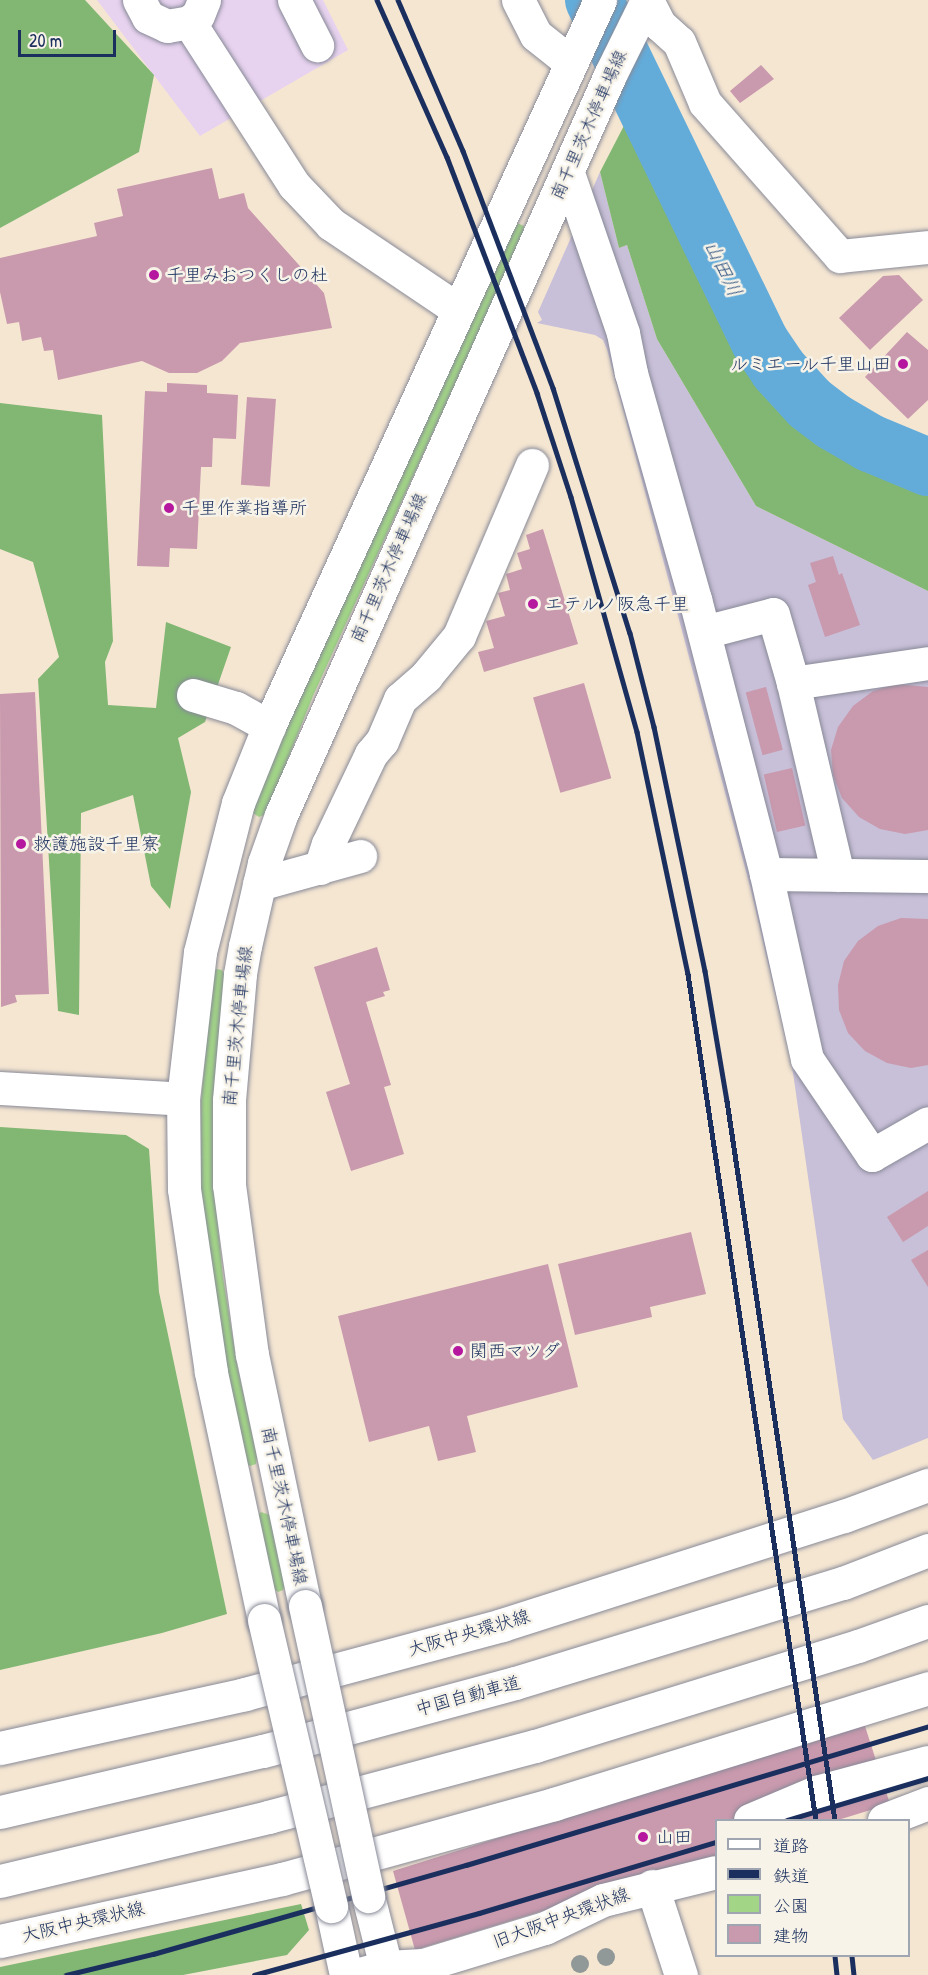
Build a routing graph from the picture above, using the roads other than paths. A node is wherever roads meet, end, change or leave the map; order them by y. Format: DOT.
graph roads {
  1 [pos="139,0"];
  2 [pos="294,0"];
  3 [pos="518,0"];
  4 [pos="645,4"];
  5 [pos="197,11"];
  6 [pos="593,14"];
  7 [pos="317,45"];
  8 [pos="570,62"];
  9 [pos="568,173"];
  10 [pos="923,254"];
  11 [pos="457,309"];
  12 [pos="532,465"];
  13 [pos="704,632"];
  14 [pos="928,663"];
  15 [pos="793,683"];
  16 [pos="193,695"];
  17 [pos="269,726"];
  18 [pos="360,856"];
  19 [pos="320,868"];
  20 [pos="766,874"];
  21 [pos="838,875"];
  22 [pos="928,876"];
  23 [pos="259,884"];
  24 [pos="0,1088"];
  25 [pos="183,1099"];
  26 [pos="928,1123"];
  27 [pos="928,1485"];
  28 [pos="928,1550"];
  29 [pos="928,1621"];
  30 [pos="926,1689"];
  31 [pos="0,1748"];
  32 [pos="928,1762"];
  33 [pos="928,1803"];
  34 [pos="0,1812"];
  35 [pos="755,1819"];
  36 [pos="889,1819"];
  37 [pos="715,1850"];
  38 [pos="715,1872"];
  39 [pos="0,1881"];
  40 [pos="656,1885"];
  41 [pos="0,1941"];
  42 [pos="377,1972"];
  43 [pos="346,1975"];
  44 [pos="681,1975"];
  1 -- 5 [label="main road"];
  2 -- 7 [label="main road"];
  3 -- 8 [label="main road"];
  4 -- 9 [label="main road, 南千里茨木停車場線"];
  4 -- 10 [label="main road"];
  5 -- 11 [label="main road"];
  6 -- 8 [label="main road"];
  8 -- 11 [label="main road"];
  9 -- 13 [label="main road"];
  9 -- 23 [label="main road, 南千里茨木停車場線"];
  11 -- 17 [label="main road"];
  12 -- 19 [label="main road"];
  13 -- 15 [label="main road"];
  13 -- 20 [label="main road"];
  14 -- 15 [label="main road"];
  15 -- 21 [label="main road"];
  16 -- 17 [label="main road"];
  17 -- 25 [label="main road"];
  18 -- 19 [label="main road"];
  19 -- 23 [label="main road"];
  20 -- 21 [label="main road"];
  20 -- 26 [label="main road"];
  21 -- 22 [label="main road"];
  23 -- 42 [label="main road, 南千里茨木停車場線, bridge"];
  24 -- 25 [label="main road"];
  25 -- 43 [label="main road, bridge"];
  27 -- 31 [label="main road, 大阪中央環状線"];
  28 -- 34 [label="main road, 中国自動車道"];
  29 -- 39 [label="main road"];
  30 -- 41 [label="main road, 大阪中央環状線"];
  32 -- 35 [label="main road"];
  33 -- 36 [label="main road"];
  37 -- 40 [label="main road, 旧大阪中央環状線"];
  38 -- 40 [label="main road, 旧大阪中央環状線"];
  40 -- 42 [label="main road, 旧大阪中央環状線"];
  40 -- 44 [label="main road"];
}
